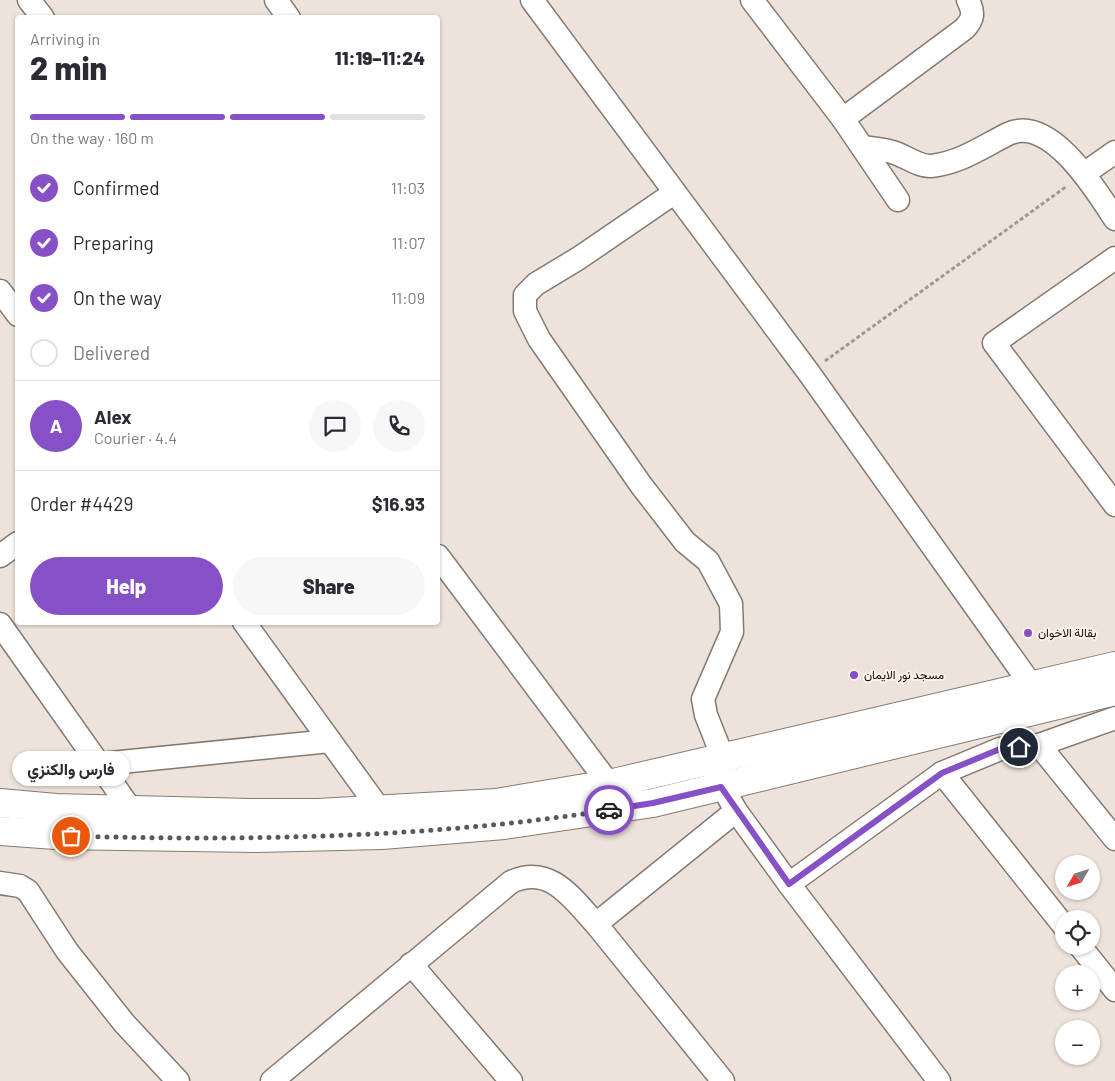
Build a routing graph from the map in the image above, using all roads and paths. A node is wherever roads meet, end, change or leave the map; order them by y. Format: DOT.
graph roads {
  1 [pos="29,0"];
  2 [pos="276,0"];
  3 [pos="532,0"];
  4 [pos="752,0"];
  5 [pos="968,0"];
  6 [pos="41,15"];
  7 [pos="286,15"];
  8 [pos="843,119"];
  9 [pos="862,147"];
  10 [pos="1115,152"];
  11 [pos="1085,173"];
  12 [pos="674,193"];
  13 [pos="898,200"];
  14 [pos="1115,219"];
  15 [pos="1115,258"];
  16 [pos="0,291"];
  17 [pos="15,311"];
  18 [pos="809,373"];
  19 [pos="1115,505"];
  20 [pos="15,545"];
  21 [pos="0,556"];
  22 [pos="440,559"];
  23 [pos="0,624"];
  24 [pos="246,625"];
  25 [pos="1115,666"];
  26 [pos="1032,686"];
  27 [pos="1115,691"];
  28 [pos="1115,718"];
  29 [pos="330,741"];
  30 [pos="1039,745"];
  31 [pos="716,759"];
  32 [pos="101,764"];
  33 [pos="942,773"];
  34 [pos="609,784"];
  35 [pos="721,787"];
  36 [pos="0,803"];
  37 [pos="380,810"];
  38 [pos="132,811"];
  39 [pos="736,811"];
  40 [pos="0,830"];
  41 [pos="1115,839"];
  42 [pos="0,883"];
  43 [pos="789,884"];
  44 [pos="1055,915"];
  45 [pos="596,924"];
  46 [pos="1087,955"];
  47 [pos="411,964"];
  48 [pos="1115,990"];
  49 [pos="285,1077"];
  50 [pos="178,1081"];
  51 [pos="511,1081"];
  52 [pos="723,1081"];
  53 [pos="939,1081"];
  1 -- 6 [label="street"];
  2 -- 7 [label="street"];
  3 -- 12 [label="street"];
  4 -- 8 [label="street"];
  5 -- 8 [label="street"];
  8 -- 9 [label="street"];
  9 -- 11 [label="street"];
  9 -- 13 [label="street"];
  10 -- 11 [label="street"];
  11 -- 14 [label="street"];
  11 -- 18 [label="path"];
  12 -- 18 [label="street"];
  12 -- 31 [label="street"];
  15 -- 19 [label="street"];
  16 -- 17 [label="street"];
  18 -- 26 [label="street"];
  20 -- 21 [label="street"];
  22 -- 34 [label="street"];
  23 -- 32 [label="street"];
  24 -- 29 [label="street"];
  25 -- 26 [label="main road"];
  26 -- 31 [label="main road"];
  27 -- 35 [label="main road"];
  28 -- 30 [label="street"];
  29 -- 32 [label="street"];
  29 -- 37 [label="street"];
  30 -- 33 [label="street"];
  30 -- 41 [label="street"];
  31 -- 34 [label="main road"];
  31 -- 35 [label="street"];
  32 -- 38 [label="street"];
  33 -- 43 [label="street"];
  33 -- 44 [label="street"];
  34 -- 37 [label="main road"];
  35 -- 39 [label="street"];
  35 -- 40 [label="main road"];
  36 -- 38 [label="main road"];
  37 -- 38 [label="main road"];
  39 -- 43 [label="street"];
  39 -- 45 [label="street"];
  42 -- 50 [label="street"];
  43 -- 53 [label="street"];
  45 -- 47 [label="street"];
  45 -- 52 [label="street"];
  46 -- 48 [label="street"];
  47 -- 49 [label="street"];
  47 -- 51 [label="street"];
}
